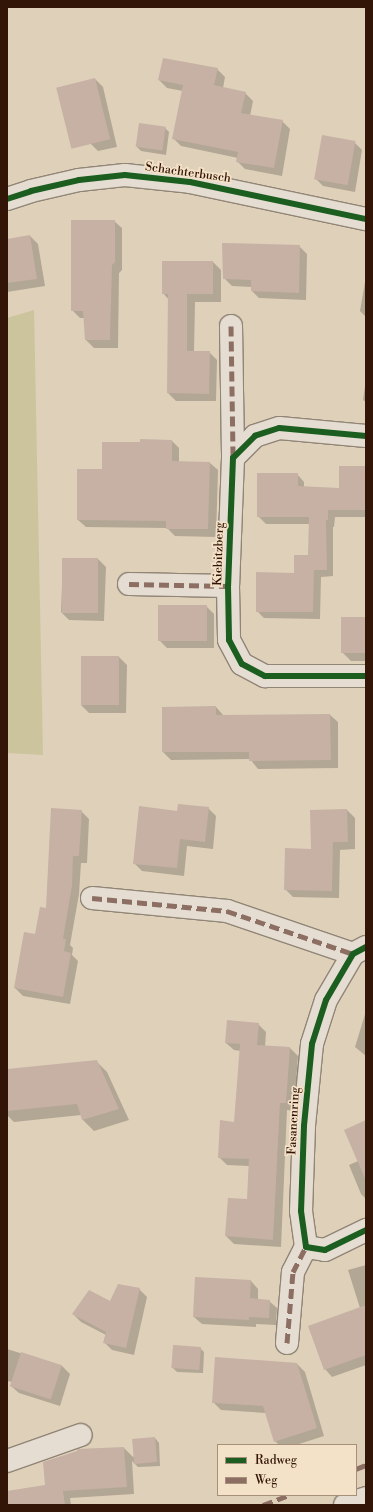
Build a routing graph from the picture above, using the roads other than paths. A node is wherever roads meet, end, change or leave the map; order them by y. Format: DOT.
graph roads {
  1 [pos="7,199"];
  2 [pos="366,219"];
  3 [pos="231,326"];
  4 [pos="366,436"];
  5 [pos="233,458"];
  6 [pos="129,584"];
  7 [pos="228,586"];
  8 [pos="366,676"];
  9 [pos="92,898"];
  10 [pos="360,951"];
  11 [pos="366,1230"];
  12 [pos="306,1247"];
  13 [pos="288,1342"];
  14 [pos="81,1435"];
  15 [pos="7,1461"];
  16 [pos="366,1498"];
  17 [pos="345,1505"];
  1 -- 2 [label="street, Schachterbusch"];
  3 -- 5 [label="street, Kiebitzberg"];
  4 -- 5 [label="street"];
  5 -- 7 [label="street, Kiebitzberg"];
  6 -- 7 [label="street, Kiebitzberg"];
  7 -- 8 [label="street, Kiebitzberg"];
  9 -- 10 [label="street, Fasanenring"];
  10 -- 12 [label="street, Fasanenring"];
  11 -- 12 [label="street"];
  12 -- 13 [label="street"];
  14 -- 15 [label="street"];
  16 -- 17 [label="street"];
}
